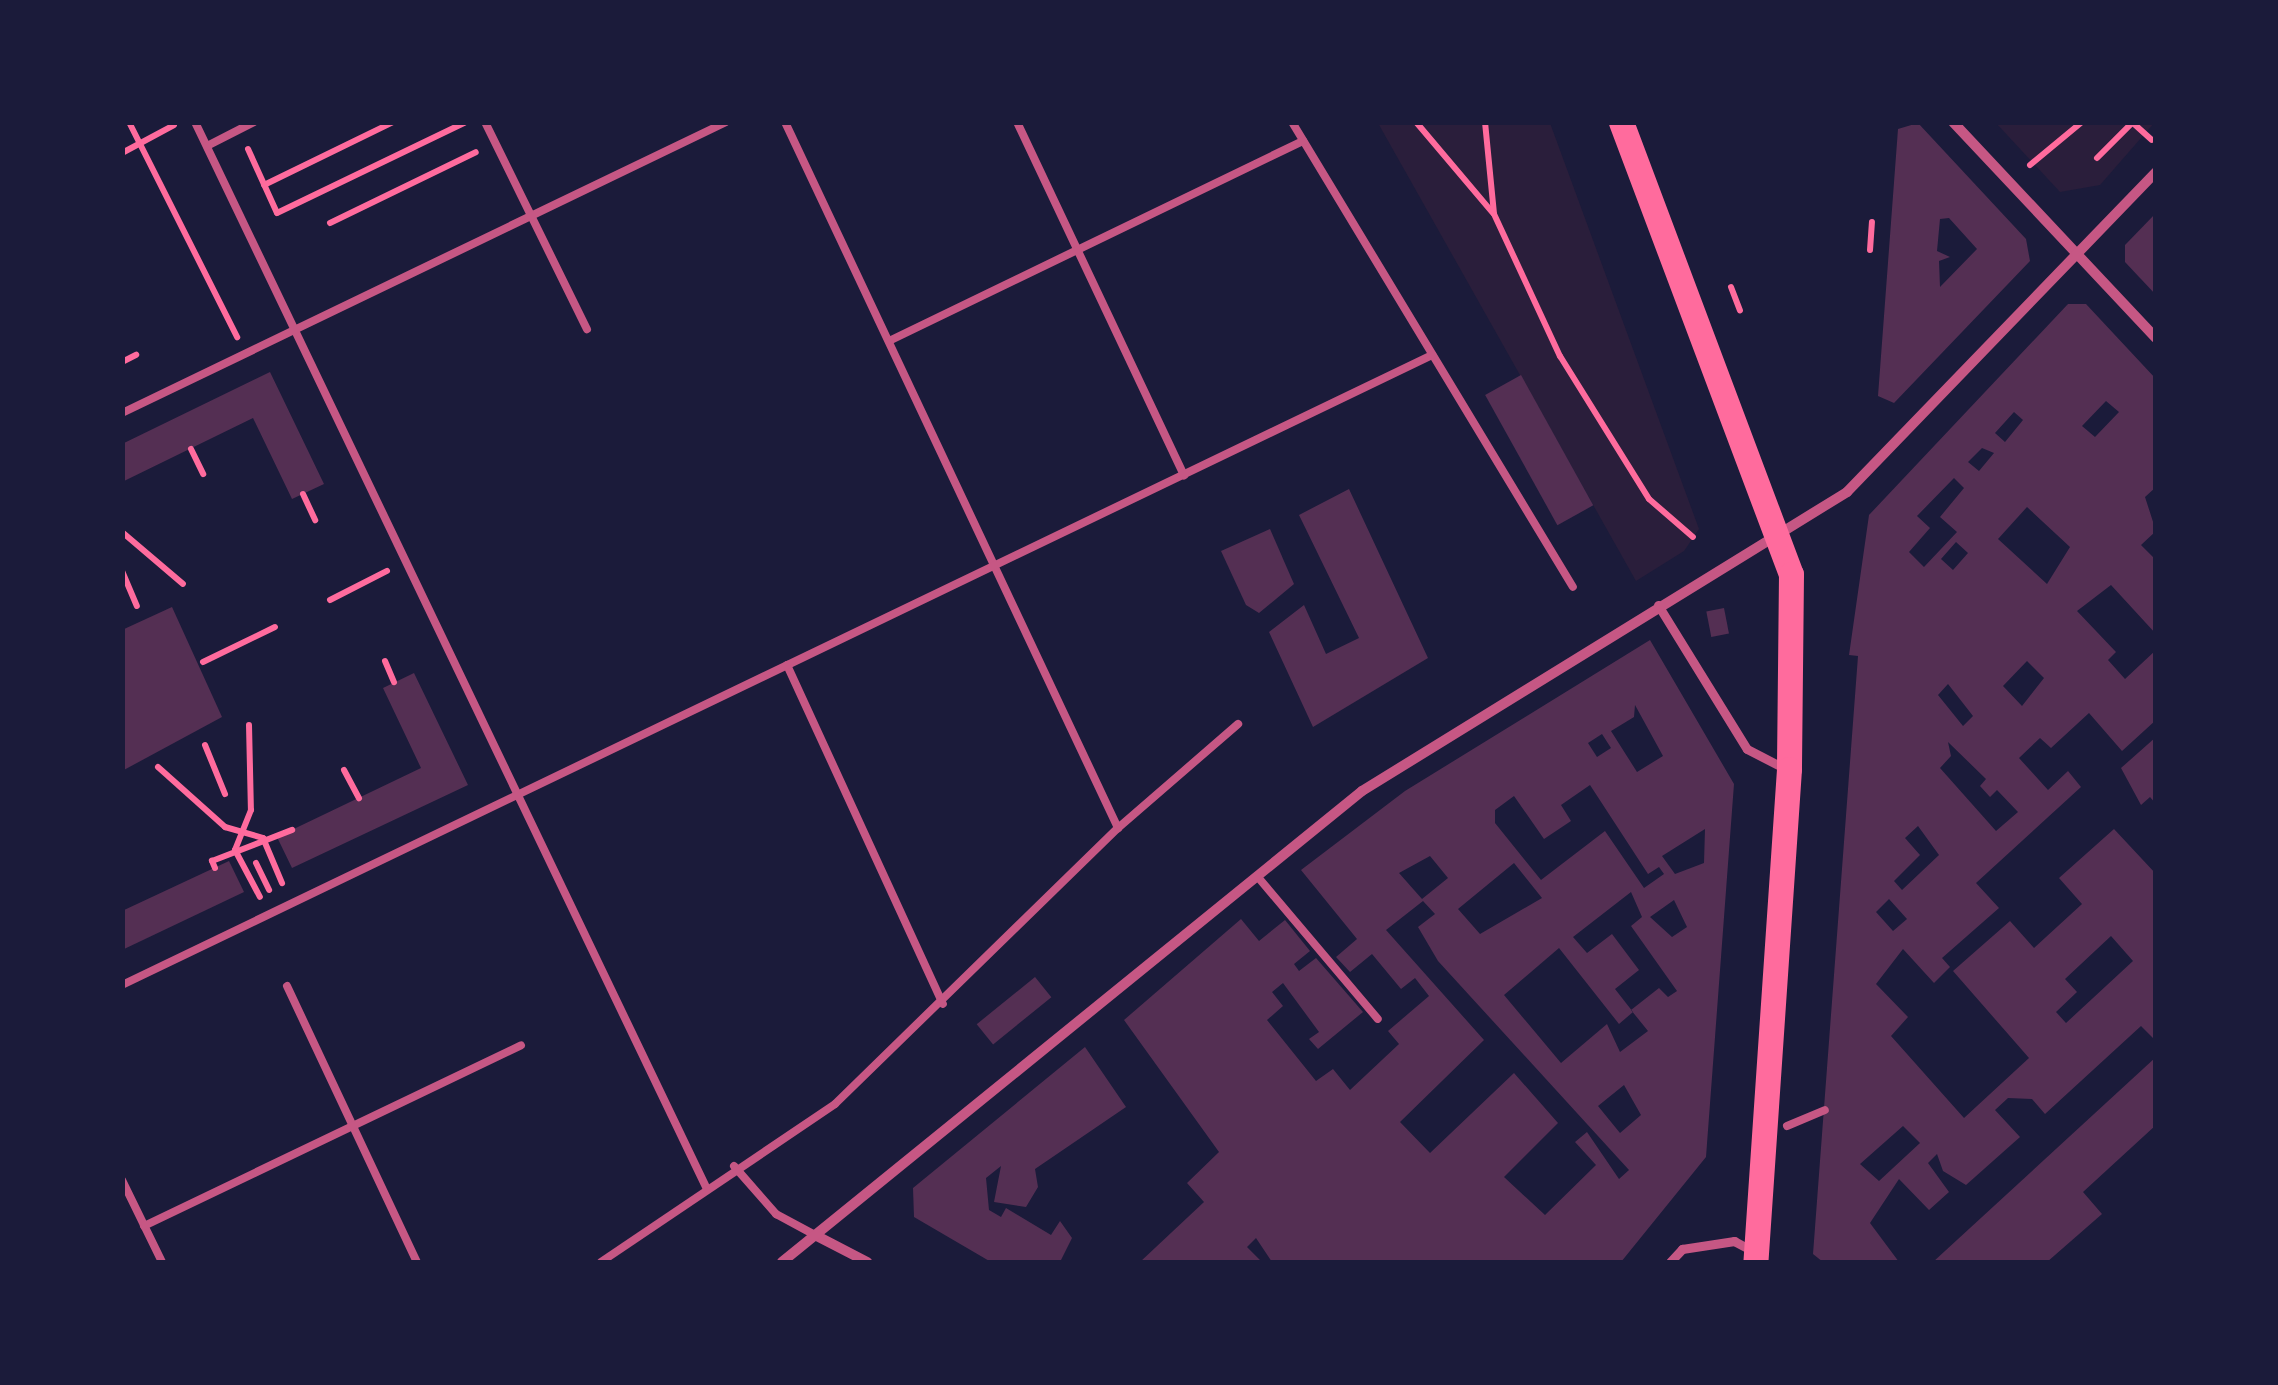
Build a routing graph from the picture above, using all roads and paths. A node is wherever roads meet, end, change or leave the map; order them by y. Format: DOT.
graph roads {
  1 [pos="129,122"];
  2 [pos="180,122"];
  3 [pos="195,122"];
  4 [pos="254,122"];
  5 [pos="393,122"];
  6 [pos="465,122"];
  7 [pos="485,122"];
  8 [pos="726,122"];
  9 [pos="785,122"];
  10 [pos="1016,122"];
  11 [pos="1292,122"];
  12 [pos="1416,122"];
  13 [pos="1485,122"];
  14 [pos="1621,122"];
  15 [pos="1953,122"];
  16 [pos="2133,123"];
  17 [pos="2077,124"];
  18 [pos="239,130"];
  19 [pos="1304,140"];
  20 [pos="2152,140"];
  21 [pos="496,143"];
  22 [pos="140,145"];
  23 [pos="207,146"];
  24 [pos="122,153"];
  25 [pos="2097,158"];
  26 [pos="2030,166"];
  27 [pos="2156,172"];
  28 [pos="264,185"];
  29 [pos="531,214"];
  30 [pos="1494,214"];
  31 [pos="1872,222"];
  32 [pos="330,223"];
  33 [pos="1078,250"];
  34 [pos="1870,250"];
  35 [pos="2076,252"];
  36 [pos="1731,286"];
  37 [pos="1740,310"];
  38 [pos="587,329"];
  39 [pos="298,332"];
  40 [pos="2156,338"];
  41 [pos="889,341"];
  42 [pos="250,353"];
  43 [pos="1432,355"];
  44 [pos="136,356"];
  45 [pos="122,362"];
  46 [pos="122,413"];
  47 [pos="191,449"];
  48 [pos="203,474"];
  49 [pos="1184,475"];
  50 [pos="303,494"];
  51 [pos="315,520"];
  52 [pos="1778,526"];
  53 [pos="122,532"];
  54 [pos="1693,537"];
  55 [pos="992,564"];
  56 [pos="122,572"];
  57 [pos="371,580"];
  58 [pos="183,584"];
  59 [pos="1574,587"];
  60 [pos="330,600"];
  61 [pos="1658,604"];
  62 [pos="136,606"];
  63 [pos="275,627"];
  64 [pos="384,661"];
  65 [pos="204,662"];
  66 [pos="787,664"];
  67 [pos="394,682"];
  68 [pos="1238,724"];
  69 [pos="249,725"];
  70 [pos="204,745"];
  71 [pos="158,767"];
  72 [pos="344,770"];
  73 [pos="1788,770"];
  74 [pos="225,794"];
  75 [pos="358,798"];
  76 [pos="514,800"];
  77 [pos="1118,828"];
  78 [pos="292,830"];
  79 [pos="243,832"];
  80 [pos="263,838"];
  81 [pos="235,850"];
  82 [pos="256,863"];
  83 [pos="215,868"];
  84 [pos="1256,876"];
  85 [pos="283,880"];
  86 [pos="266,884"];
  87 [pos="254,894"];
  88 [pos="122,985"];
  89 [pos="287,986"];
  90 [pos="942,1004"];
  91 [pos="1378,1019"];
  92 [pos="521,1045"];
  93 [pos="1825,1110"];
  94 [pos="352,1126"];
  95 [pos="1787,1126"];
  96 [pos="734,1166"];
  97 [pos="122,1180"];
  98 [pos="707,1188"];
  99 [pos="144,1226"];
  100 [pos="815,1235"];
  101 [pos="1759,1259"];
  102 [pos="162,1262"];
  103 [pos="417,1262"];
  104 [pos="601,1262"];
  105 [pos="782,1262"];
  106 [pos="867,1262"];
  107 [pos="1670,1262"];
  1 -- 22 [label="path"];
  2 -- 22 [label="path"];
  3 -- 23 [label="lane"];
  4 -- 18 [label="lane"];
  5 -- 28 [label="path"];
  6 -- 28 [label="path"];
  7 -- 21 [label="lane"];
  8 -- 29 [label="lane"];
  9 -- 41 [label="lane"];
  10 -- 33 [label="lane"];
  11 -- 19 [label="lane"];
  12 -- 30 [label="path"];
  13 -- 30 [label="path"];
  14 -- 52 [label="main road"];
  15 -- 35 [label="street"];
  16 -- 20 [label="path"];
  16 -- 25 [label="path"];
  17 -- 26 [label="path"];
  18 -- 23 [label="lane"];
  18 -- 28 [label="path"];
  19 -- 33 [label="lane"];
  19 -- 43 [label="lane"];
  21 -- 29 [label="lane"];
  21 -- 32 [label="path"];
  22 -- 24 [label="path"];
  22 -- 42 [label="path"];
  23 -- 39 [label="lane"];
  27 -- 35 [label="street"];
  29 -- 38 [label="lane"];
  29 -- 39 [label="lane"];
  30 -- 54 [label="path"];
  31 -- 34 [label="path"];
  33 -- 41 [label="lane"];
  33 -- 49 [label="lane"];
  35 -- 40 [label="street"];
  35 -- 52 [label="street"];
  36 -- 37 [label="path"];
  39 -- 42 [label="lane"];
  39 -- 76 [label="lane"];
  41 -- 55 [label="lane"];
  42 -- 46 [label="lane"];
  43 -- 49 [label="lane"];
  43 -- 59 [label="lane"];
  44 -- 45 [label="path"];
  47 -- 48 [label="path"];
  49 -- 55 [label="lane"];
  50 -- 51 [label="path"];
  52 -- 61 [label="street"];
  52 -- 73 [label="main road"];
  53 -- 58 [label="path"];
  55 -- 66 [label="lane"];
  55 -- 77 [label="lane"];
  56 -- 62 [label="path"];
  57 -- 60 [label="path"];
  61 -- 73 [label="street"];
  61 -- 84 [label="street"];
  63 -- 65 [label="path"];
  64 -- 67 [label="path"];
  66 -- 76 [label="lane"];
  66 -- 90 [label="lane"];
  68 -- 77 [label="lane"];
  69 -- 79 [label="path"];
  70 -- 74 [label="path"];
  71 -- 79 [label="path"];
  72 -- 75 [label="path"];
  73 -- 101 [label="main road"];
  76 -- 88 [label="lane"];
  76 -- 98 [label="lane"];
  77 -- 90 [label="lane"];
  78 -- 80 [label="path"];
  79 -- 80 [label="path"];
  79 -- 81 [label="path"];
  80 -- 81 [label="path"];
  80 -- 85 [label="path"];
  81 -- 83 [label="path"];
  81 -- 87 [label="path"];
  82 -- 86 [label="path"];
  84 -- 91 [label="lane"];
  84 -- 100 [label="street"];
  89 -- 94 [label="lane"];
  90 -- 96 [label="lane"];
  92 -- 94 [label="lane"];
  93 -- 95 [label="lane"];
  94 -- 99 [label="lane"];
  94 -- 103 [label="lane"];
  96 -- 98 [label="lane"];
  96 -- 100 [label="lane"];
  97 -- 99 [label="lane"];
  98 -- 104 [label="lane"];
  99 -- 102 [label="lane"];
  100 -- 105 [label="street"];
  100 -- 106 [label="street"];
  101 -- 107 [label="street"];
}
